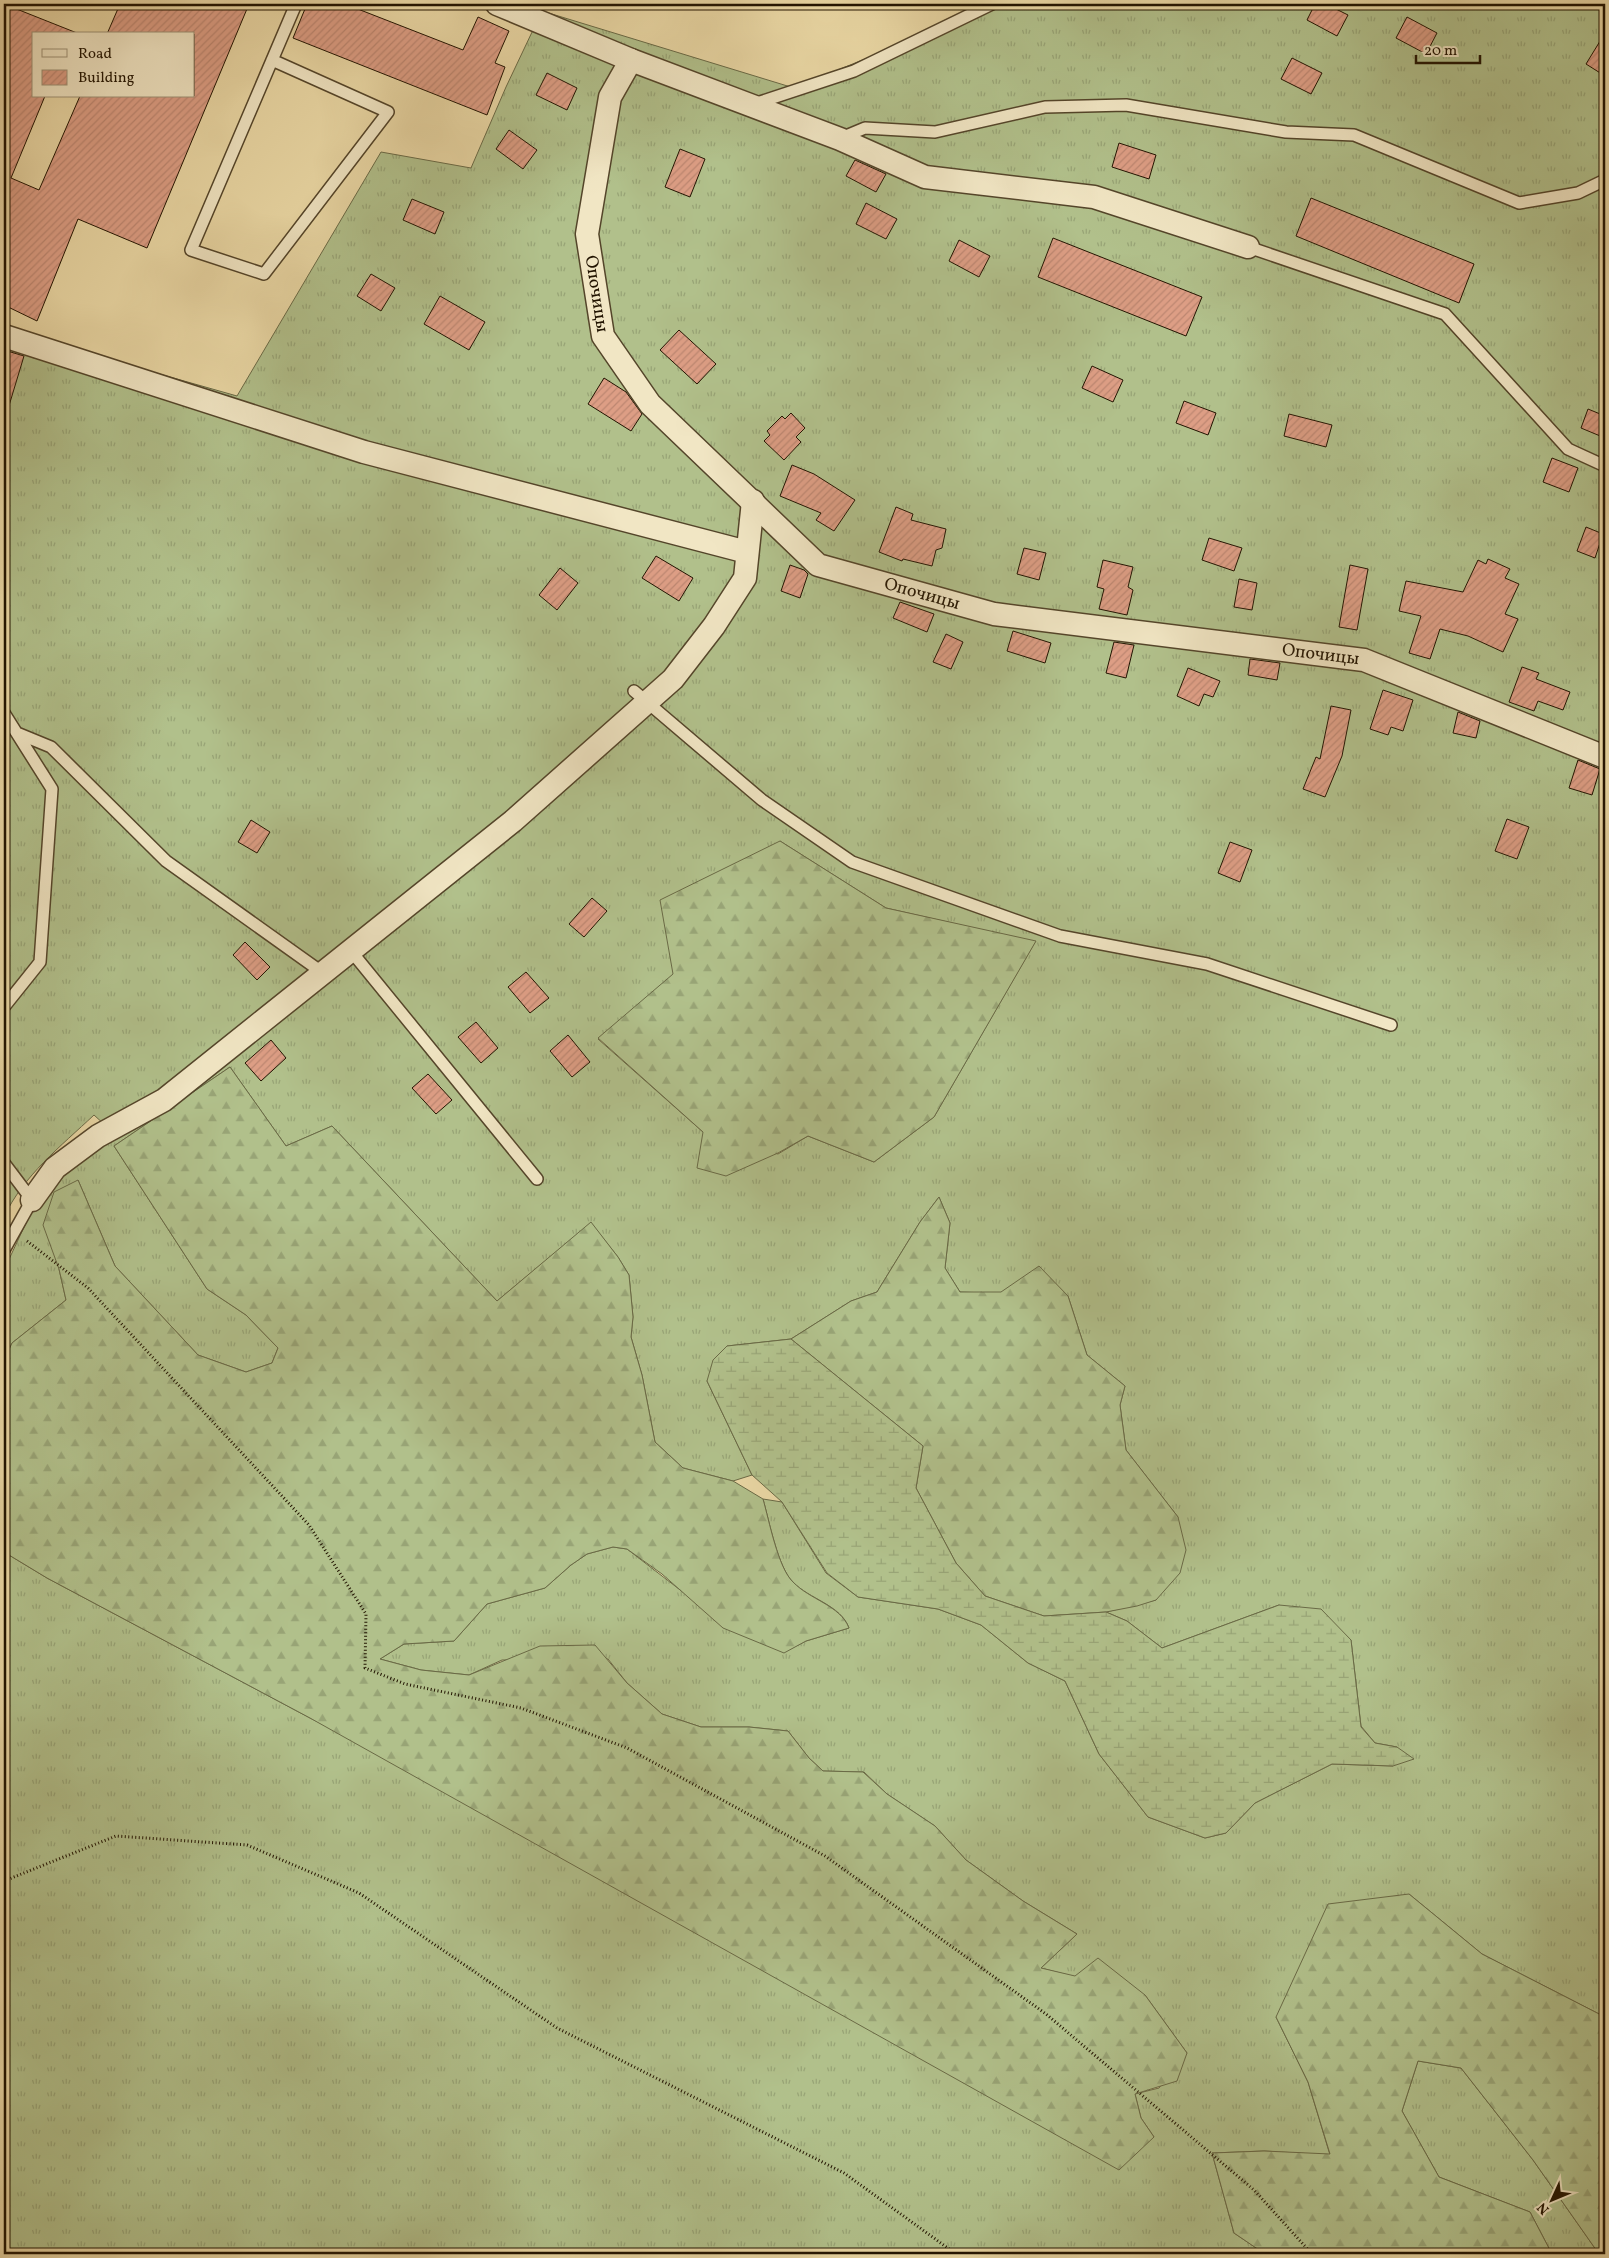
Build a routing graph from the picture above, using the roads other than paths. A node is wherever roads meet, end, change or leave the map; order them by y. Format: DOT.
graph roads {
  1 [pos="296,4"];
  2 [pos="497,4"];
  3 [pos="992,4"];
  4 [pos="272,60"];
  5 [pos="631,60"];
  6 [pos="752,104"];
  7 [pos="840,139"];
  8 [pos="1605,180"];
  9 [pos="1248,247"];
  10 [pos="4,336"];
  11 [pos="1605,466"];
  12 [pos="753,501"];
  13 [pos="746,552"];
  14 [pos="640,697"];
  15 [pos="4,713"];
  16 [pos="17,734"];
  17 [pos="1605,757"];
  18 [pos="351,951"];
  19 [pos="323,973"];
  20 [pos="4,1007"];
  21 [pos="1391,1025"];
  22 [pos="4,1163"];
  23 [pos="537,1180"];
  24 [pos="32,1200"];
  25 [pos="4,1250"];
  1 -- 4 [label="lane"];
  2 -- 5 [label="street"];
  3 -- 6 [label="lane"];
  4 -- 4 [label="lane"];
  5 -- 6 [label="street"];
  5 -- 12 [label="street, Опочицы"];
  6 -- 7 [label="street"];
  7 -- 8 [label="lane"];
  7 -- 9 [label="street"];
  9 -- 11 [label="lane"];
  10 -- 13 [label="street"];
  12 -- 13 [label="street"];
  12 -- 17 [label="street, Опочицы"];
  13 -- 14 [label="street"];
  14 -- 18 [label="street"];
  14 -- 21 [label="lane"];
  15 -- 16 [label="lane"];
  16 -- 19 [label="lane"];
  16 -- 20 [label="lane"];
  18 -- 19 [label="street"];
  18 -- 23 [label="lane"];
  19 -- 24 [label="street"];
  22 -- 24 [label="lane"];
  24 -- 25 [label="lane"];
}
